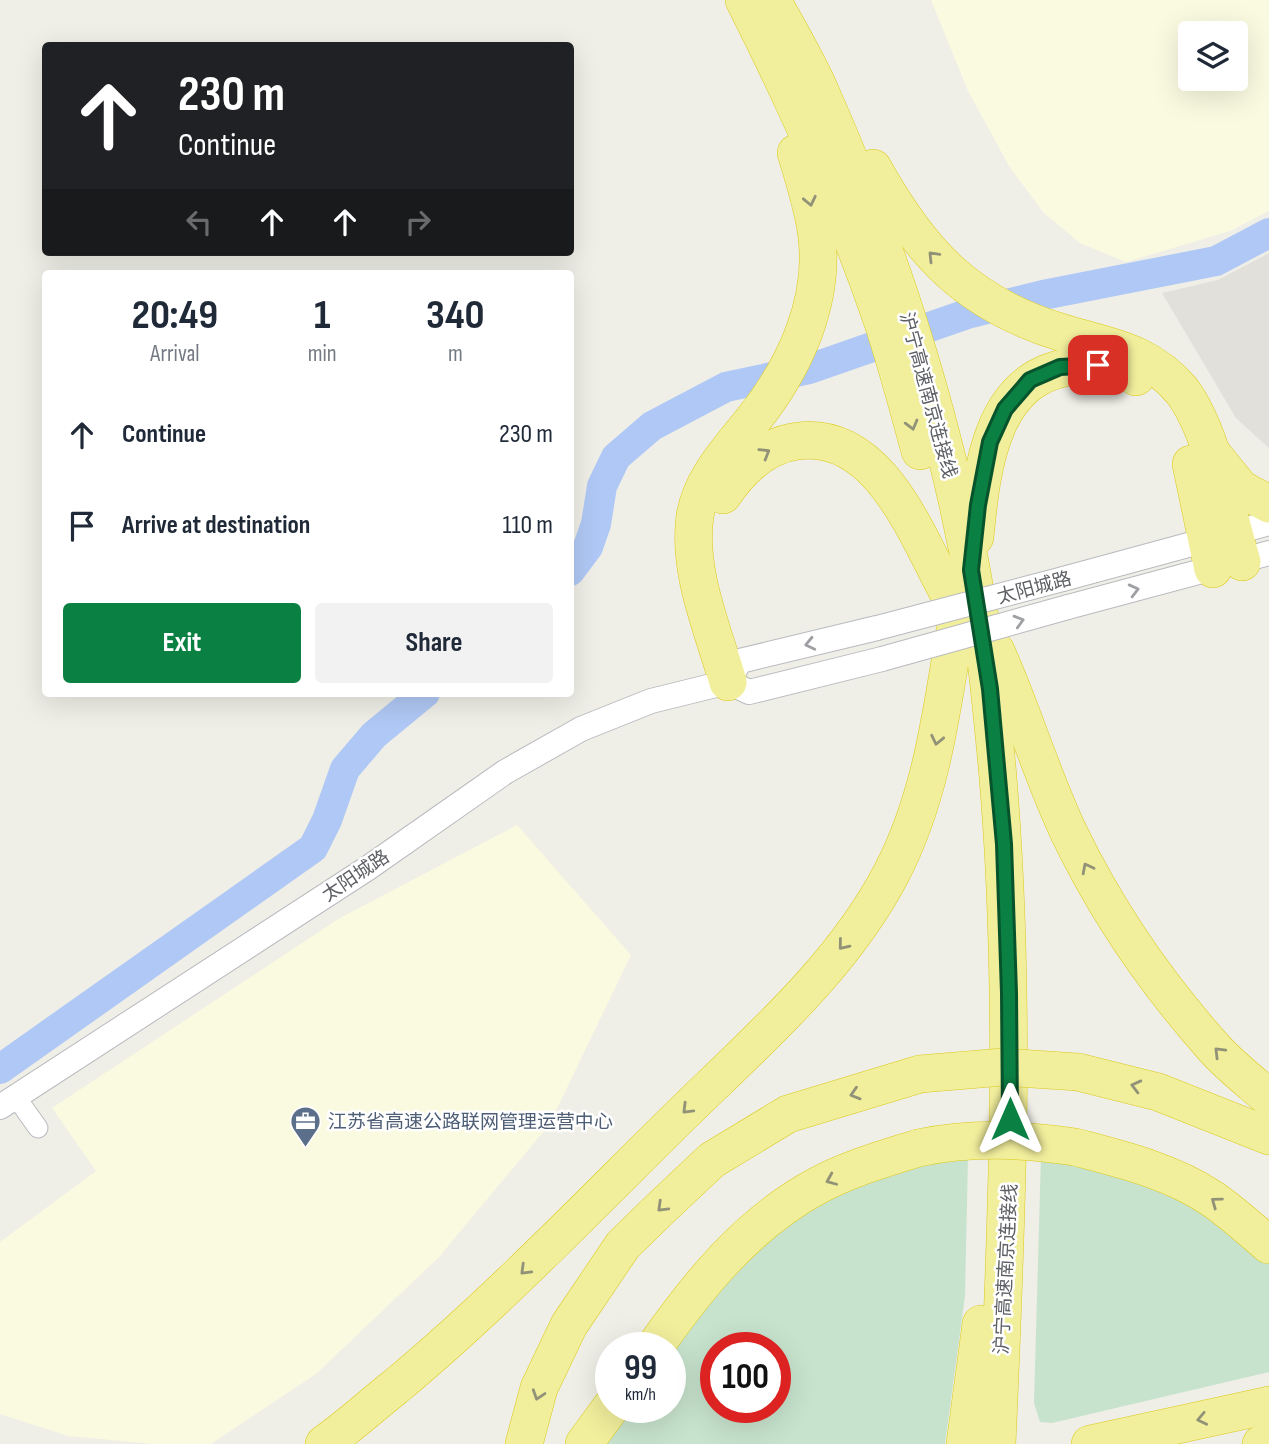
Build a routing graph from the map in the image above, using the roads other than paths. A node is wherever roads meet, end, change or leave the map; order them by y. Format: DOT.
graph roads {
  1 [pos="733,0"];
  2 [pos="744,0"];
  3 [pos="774,0"];
  4 [pos="895,319"];
  5 [pos="1211,453"];
  6 [pos="1269,505"];
  7 [pos="1269,523"];
  8 [pos="1232,552"];
  9 [pos="965,603"];
  10 [pos="739,678"];
  11 [pos="1269,1098"];
  12 [pos="8,1102"];
  13 [pos="38,1128"];
  14 [pos="1269,1136"];
  15 [pos="1010,1170"];
  16 [pos="1269,1245"];
  17 [pos="984,1302"];
  18 [pos="666,1332"];
  19 [pos="1269,1405"];
  20 [pos="599,1423"];
  21 [pos="1269,1442"];
  22 [pos="324,1444"];
  23 [pos="524,1444"];
  24 [pos="584,1444"];
  25 [pos="965,1444"];
  26 [pos="979,1444"];
  27 [pos="997,1444"];
  28 [pos="1013,1444"];
  29 [pos="1090,1444"];
  30 [pos="1261,1444"];
  1 -- 10 [label="highway, one-way"];
  2 -- 4 [label="highway, 沪宁高速南京连接线"];
  3 -- 4 [label="highway, 沪宁高速南京连接线"];
  5 -- 3 [label="highway, one-way"];
  4 -- 9 [label="highway, 沪宁高速南京连接线"];
  5 -- 6 [label="highway"];
  5 -- 8 [label="highway"];
  7 -- 8 [label="street, 太阳城路"];
  8 -- 9 [label="highway"];
  8 -- 10 [label="street, 太阳城路, one-way, bridge"];
  10 -- 8 [label="street, 太阳城路, one-way, bridge"];
  10 -- 9 [label="highway, one-way"];
  11 -- 9 [label="highway, one-way"];
  9 -- 15 [label="highway, 沪宁高速南京连接线"];
  9 -- 17 [label="highway, 沪宁高速南京连接线"];
  9 -- 22 [label="highway, one-way"];
  10 -- 12 [label="street, 太阳城路"];
  12 -- 13 [label="street"];
  14 -- 23 [label="highway, one-way, bridge"];
  15 -- 27 [label="highway, 沪宁高速南京连接线"];
  15 -- 28 [label="highway"];
  16 -- 18 [label="highway, one-way, bridge"];
  17 -- 25 [label="highway"];
  17 -- 26 [label="highway, 沪宁高速南京连接线"];
  19 -- 29 [label="highway, one-way"];
  20 -- 24 [label="highway"];
  21 -- 30 [label="highway"];
}
